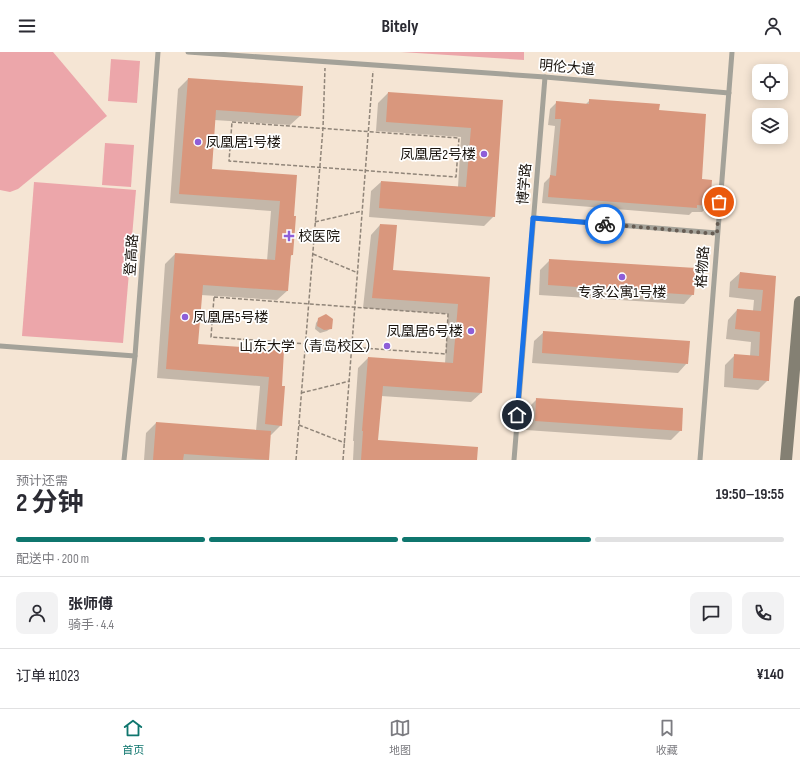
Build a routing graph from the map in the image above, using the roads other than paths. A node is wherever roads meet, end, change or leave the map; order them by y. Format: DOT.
graph roads {
  1 [pos="158,52"];
  2 [pos="188,52"];
  3 [pos="732,52"];
  4 [pos="545,77"];
  5 [pos="729,93"];
  6 [pos="533,218"];
  7 [pos="717,234"];
  8 [pos="800,302"];
  9 [pos="0,346"];
  10 [pos="135,356"];
  11 [pos="124,460"];
  12 [pos="514,460"];
  13 [pos="700,460"];
  14 [pos="786,460"];
  1 -- 10 [label="lane, 登高路"];
  2 -- 4 [label="lane, 明伦大道"];
  3 -- 5 [label="lane, 格物路"];
  4 -- 5 [label="lane, 明伦大道"];
  4 -- 6 [label="lane, 博学路"];
  5 -- 7 [label="lane, 格物路"];
  6 -- 7 [label="lane"];
  6 -- 12 [label="lane, 博学路"];
  7 -- 13 [label="lane, 格物路"];
  8 -- 14 [label="main road"];
  9 -- 10 [label="lane"];
  10 -- 11 [label="lane, 登高路"];
}
